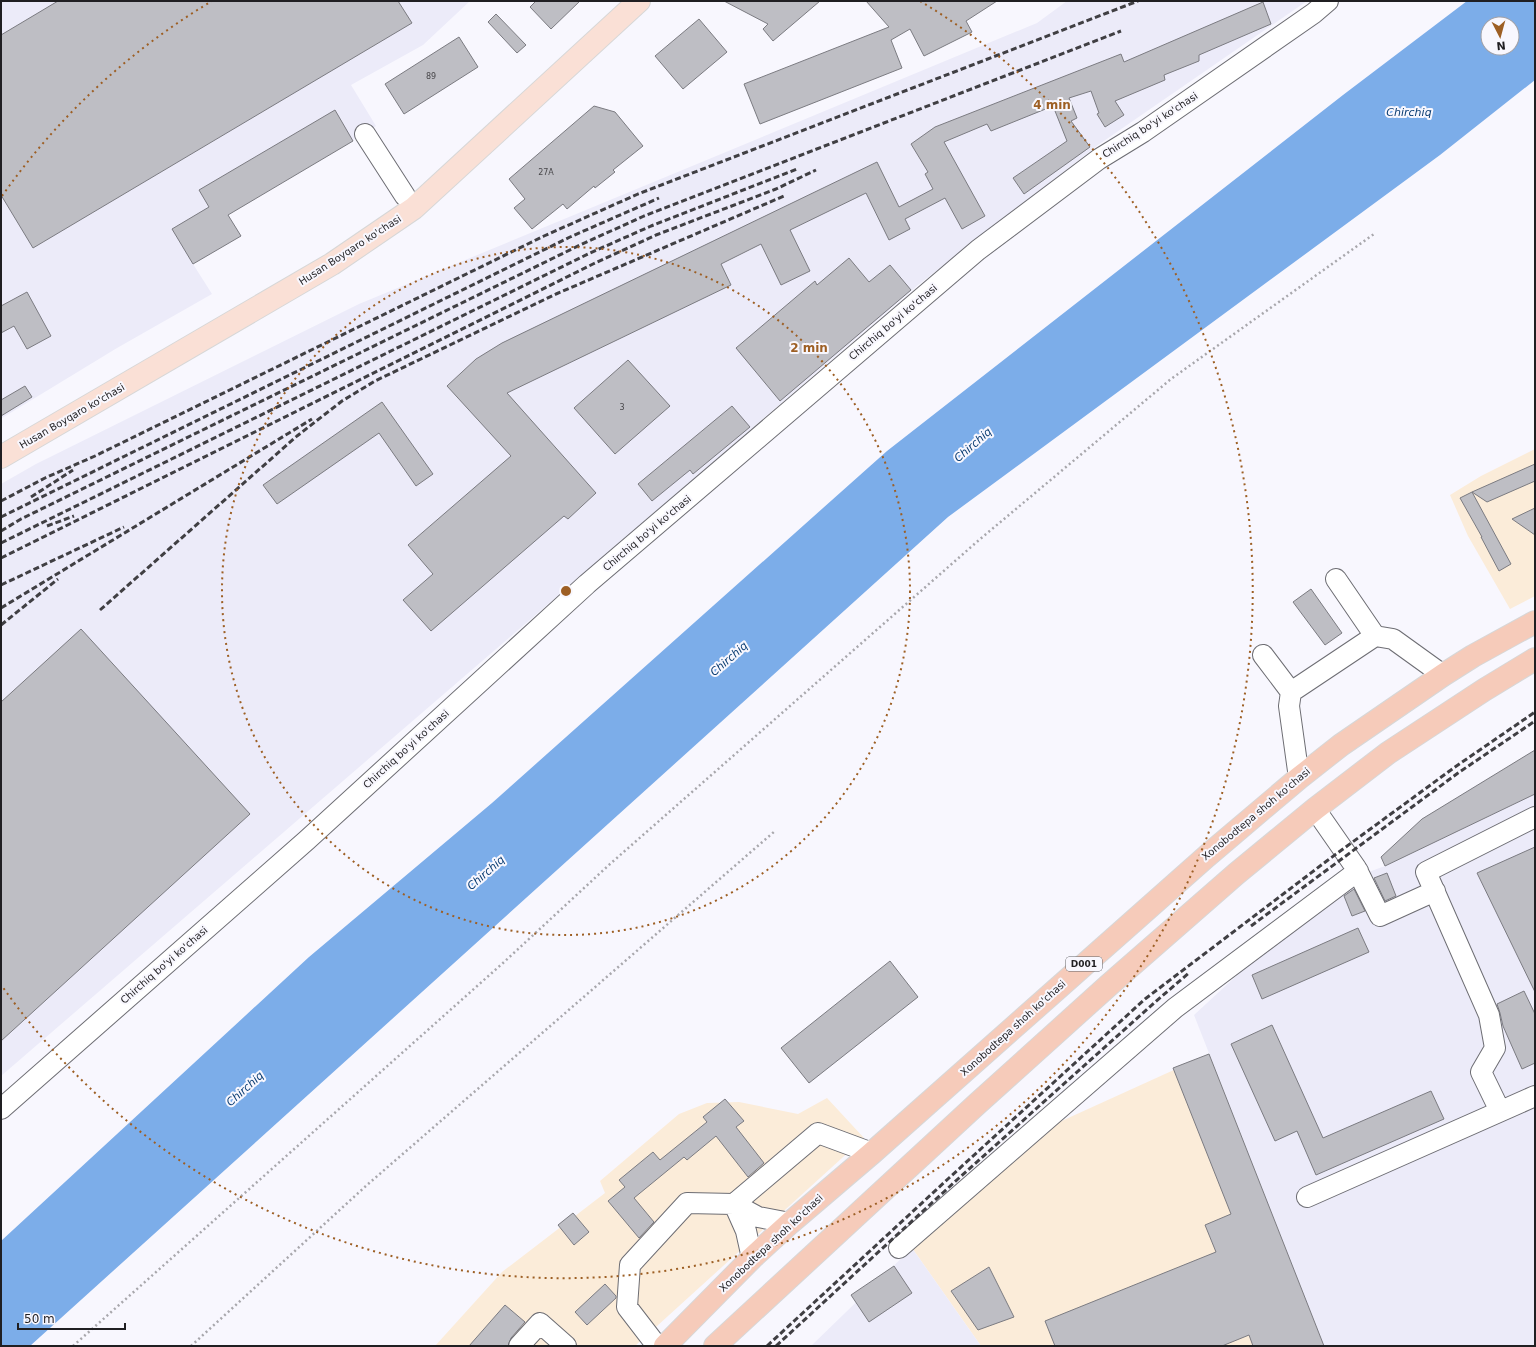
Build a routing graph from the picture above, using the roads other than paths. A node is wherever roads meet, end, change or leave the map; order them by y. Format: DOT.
graph roads {
  1 [pos="618,1"];
  2 [pos="639,1"];
  3 [pos="1328,1"];
  4 [pos="365,134"];
  5 [pos="409,202"];
  6 [pos="1,440"];
  7 [pos="1,457"];
  8 [pos="1336,579"];
  9 [pos="1535,622"];
  10 [pos="1374,636"];
  11 [pos="1263,655"];
  12 [pos="1535,659"];
  13 [pos="1443,675"];
  14 [pos="1291,692"];
  15 [pos="1300,778"];
  16 [pos="1315,809"];
  17 [pos="1535,817"];
  18 [pos="1358,871"];
  19 [pos="1435,891"];
  20 [pos="1535,1096"];
  21 [pos="1,1109"];
  22 [pos="1500,1111"];
  23 [pos="872,1153"];
  24 [pos="1307,1197"];
  25 [pos="734,1204"];
  26 [pos="790,1223"];
  27 [pos="899,1248"];
  28 [pos="752,1258"];
  29 [pos="519,1346"];
  30 [pos="566,1346"];
  31 [pos="657,1346"];
  32 [pos="665,1346"];
  33 [pos="716,1346"];
  1 -- 5 [label="main road, Husan Boyqaro ko'chasi"];
  2 -- 5 [label="main road, Husan Boyqaro ko'chasi"];
  3 -- 21 [label="street, Chirchiq bo'yi ko'chasi"];
  4 -- 5 [label="street"];
  5 -- 6 [label="main road, Husan Boyqaro ko'chasi"];
  5 -- 7 [label="main road, Husan Boyqaro ko'chasi"];
  8 -- 10 [label="street"];
  9 -- 13 [label="highway, Xonobodtepa shoh ko'chasi / D001"];
  10 -- 13 [label="street"];
  10 -- 14 [label="street"];
  11 -- 14 [label="street"];
  12 -- 16 [label="highway, D001"];
  13 -- 15 [label="highway, Xonobodtepa shoh ko'chasi / D001"];
  14 -- 15 [label="street"];
  15 -- 23 [label="highway, Xonobodtepa shoh ko'chasi / D001"];
  16 -- 18 [label="street"];
  16 -- 33 [label="highway, D001"];
  17 -- 19 [label="street"];
  18 -- 19 [label="street"];
  18 -- 27 [label="street"];
  19 -- 22 [label="street"];
  20 -- 22 [label="street"];
  22 -- 24 [label="street"];
  23 -- 25 [label="street"];
  23 -- 26 [label="highway, Xonobodtepa shoh ko'chasi / D001"];
  25 -- 26 [label="street"];
  25 -- 28 [label="street"];
  25 -- 31 [label="street"];
  26 -- 28 [label="highway, Xonobodtepa shoh ko'chasi / D001"];
  28 -- 32 [label="highway, Xonobodtepa shoh ko'chasi / D001"];
  29 -- 30 [label="street"];
}
